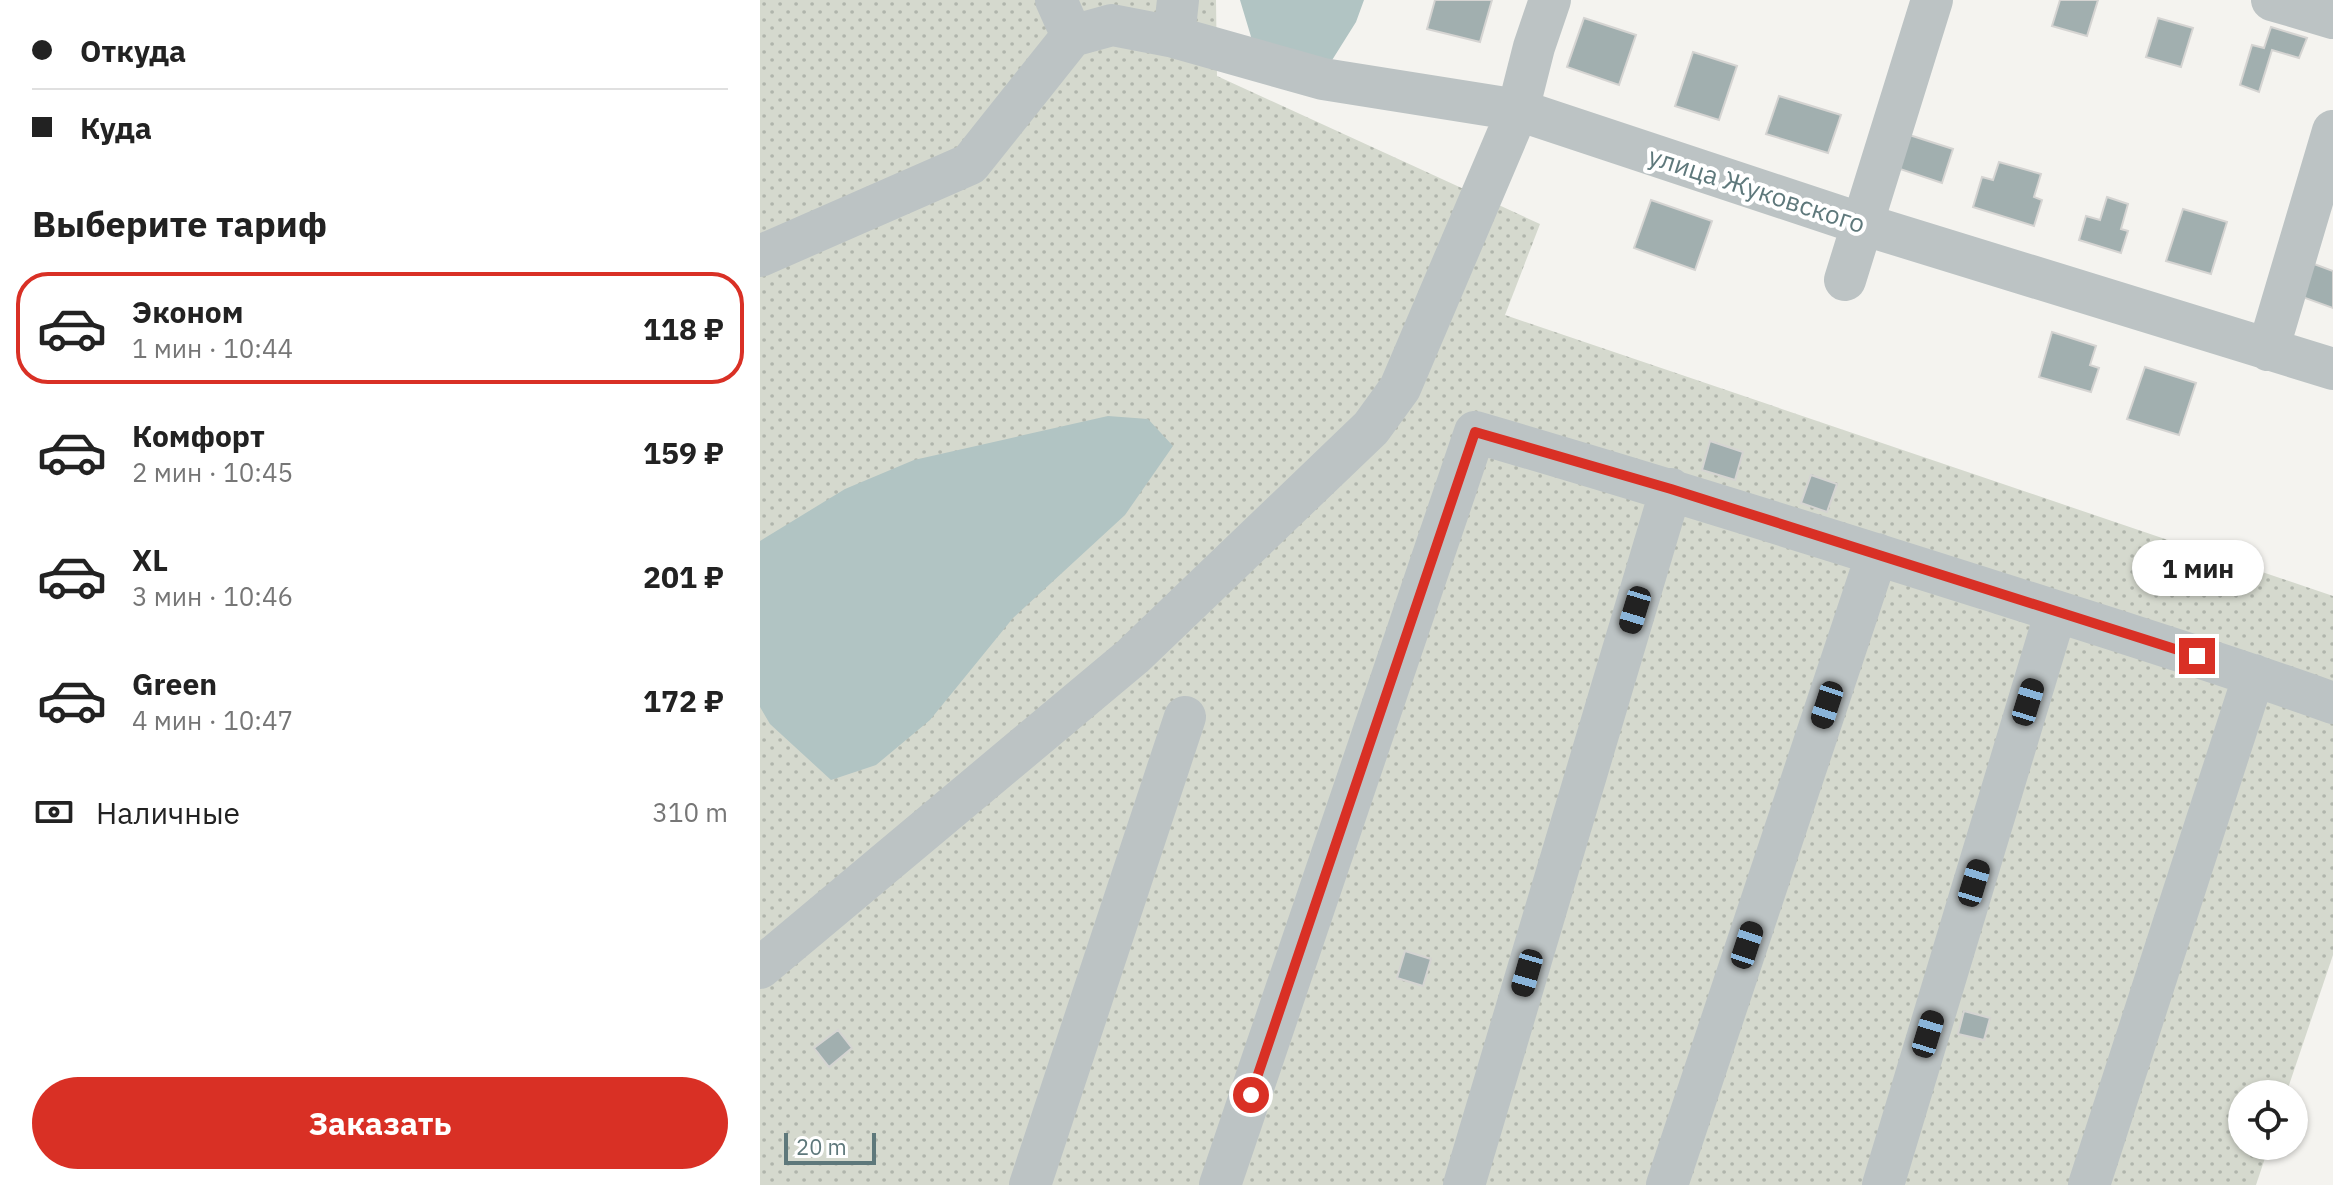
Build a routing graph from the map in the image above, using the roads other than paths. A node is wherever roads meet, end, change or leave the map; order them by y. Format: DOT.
graph roads {
  1 [pos="1550,0"];
  2 [pos="1932,0"];
  3 [pos="2272,0"];
  4 [pos="1064,18"];
  5 [pos="1176,18"];
  6 [pos="2333,18"];
  7 [pos="1518,110"];
  8 [pos="2333,131"];
  9 [pos="1862,224"];
  10 [pos="760,256"];
  11 [pos="1845,280"];
  12 [pos="2268,350"];
  13 [pos="2333,369"];
  14 [pos="1671,489"];
  15 [pos="1877,554"];
  16 [pos="2056,611"];
  17 [pos="2254,675"];
  18 [pos="2333,703"];
  19 [pos="1185,717"];
  20 [pos="760,968"];
  21 [pos="1030,1185"];
  22 [pos="1220,1185"];
  23 [pos="1464,1185"];
  24 [pos="1667,1185"];
  25 [pos="1883,1185"];
  26 [pos="2089,1185"];
  1 -- 7 [label="street"];
  2 -- 9 [label="street"];
  3 -- 6 [label="street"];
  4 -- 5 [label="street, улица Жуковского"];
  4 -- 10 [label="street"];
  5 -- 7 [label="street, улица Жуковского"];
  7 -- 9 [label="street, улица Жуковского"];
  7 -- 20 [label="street"];
  8 -- 12 [label="street"];
  9 -- 11 [label="street"];
  9 -- 12 [label="street, улица Жуковского"];
  12 -- 13 [label="street, улица Жуковского"];
  14 -- 15 [label="street"];
  14 -- 22 [label="street"];
  14 -- 23 [label="street"];
  15 -- 16 [label="street"];
  15 -- 24 [label="street"];
  16 -- 17 [label="street"];
  16 -- 25 [label="street"];
  17 -- 18 [label="street"];
  17 -- 26 [label="street"];
  19 -- 21 [label="street"];
}
